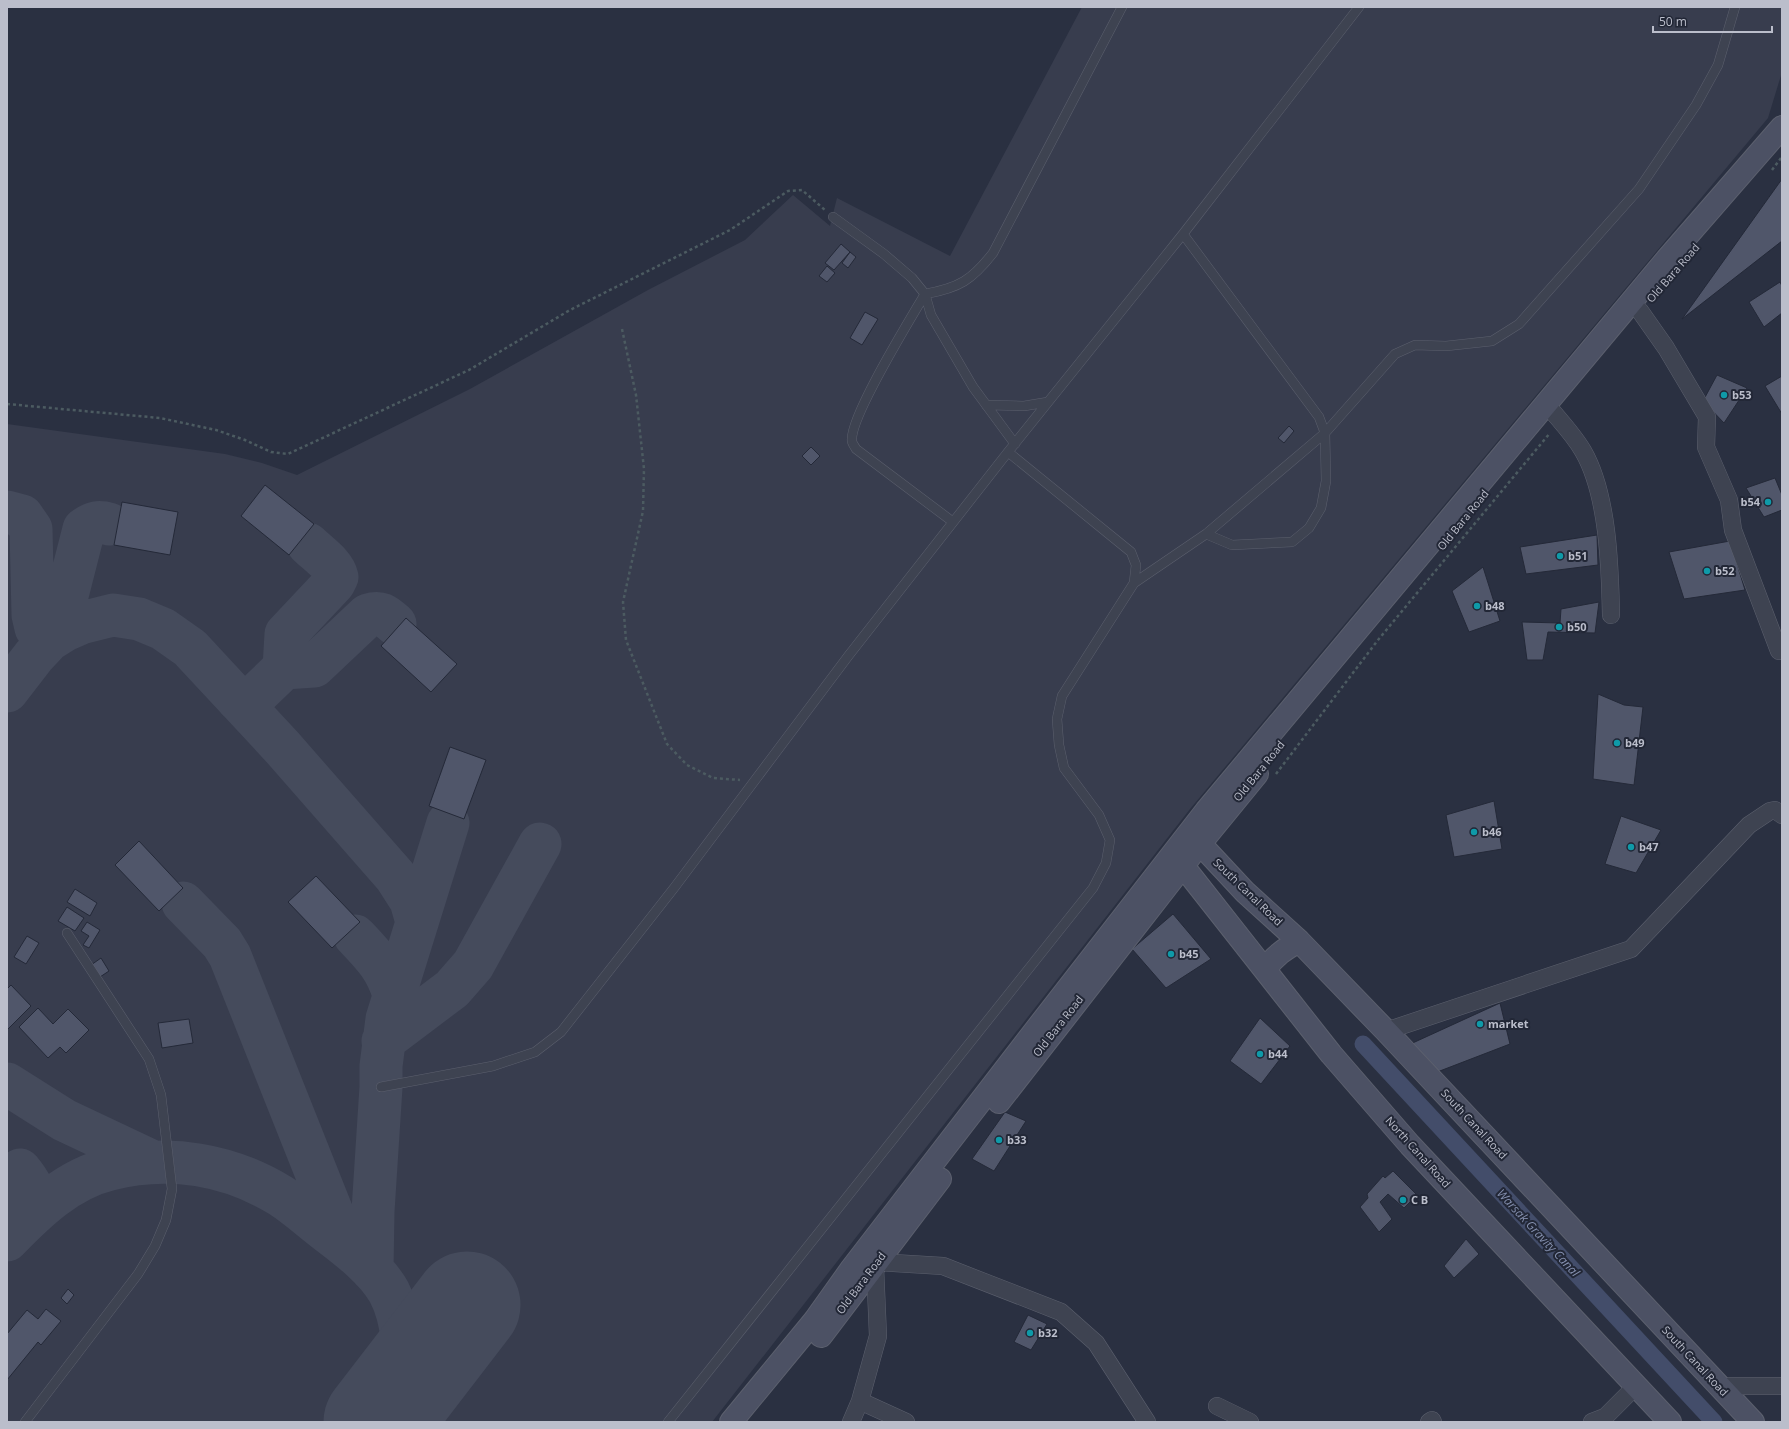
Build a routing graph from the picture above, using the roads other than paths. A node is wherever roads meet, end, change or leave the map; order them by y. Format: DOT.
graph roads {
  1 [pos="1122,7"];
  2 [pos="1359,7"];
  3 [pos="1735,7"];
  4 [pos="1782,127"];
  5 [pos="1782,134"];
  6 [pos="833,217"];
  7 [pos="1183,234"];
  8 [pos="925,294"];
  9 [pos="1635,306"];
  10 [pos="1048,402"];
  11 [pos="986,405"];
  12 [pos="1552,422"];
  13 [pos="1325,433"];
  14 [pos="1015,444"];
  15 [pos="1008,452"];
  16 [pos="954,522"];
  17 [pos="1206,534"];
  18 [pos="1134,583"];
  19 [pos="1611,615"];
  20 [pos="1779,651"];
  21 [pos="1782,815"];
  22 [pos="1194,839"];
  23 [pos="1180,858"];
  24 [pos="67,933"];
  25 [pos="1299,941"];
  26 [pos="1265,970"];
  27 [pos="1386,1031"];
  28 [pos="382,1087"];
  29 [pos="956,1146"];
  30 [pos="876,1264"];
  31 [pos="1636,1386"];
  32 [pos="1782,1386"];
  33 [pos="1724,1391"];
  34 [pos="860,1401"];
  35 [pos="1217,1406"];
  36 [pos="25,1422"];
  37 [pos="668,1422"];
  38 [pos="731,1422"];
  39 [pos="750,1422"];
  40 [pos="851,1422"];
  41 [pos="906,1422"];
  42 [pos="1147,1422"];
  43 [pos="1250,1422"];
  44 [pos="1429,1422"];
  45 [pos="1433,1422"];
  46 [pos="1592,1422"];
  47 [pos="1670,1422"];
  48 [pos="1753,1422"];
  1 -- 8 [label="lane"];
  2 -- 7 [label="lane"];
  3 -- 13 [label="lane"];
  4 -- 9 [label="main road"];
  5 -- 9 [label="main road, Old Bara Road"];
  6 -- 8 [label="lane"];
  7 -- 10 [label="lane"];
  7 -- 13 [label="lane"];
  8 -- 11 [label="lane"];
  8 -- 16 [label="lane"];
  9 -- 12 [label="main road, Old Bara Road"];
  9 -- 20 [label="street"];
  9 -- 22 [label="main road"];
  10 -- 11 [label="lane"];
  10 -- 14 [label="lane"];
  11 -- 14 [label="lane"];
  12 -- 19 [label="street"];
  12 -- 22 [label="main road, Old Bara Road"];
  13 -- 17 [label="lane"];
  13 -- 17 [label="lane"];
  14 -- 15 [label="lane"];
  15 -- 16 [label="lane"];
  15 -- 18 [label="lane"];
  16 -- 28 [label="lane"];
  17 -- 18 [label="lane"];
  18 -- 37 [label="lane"];
  21 -- 27 [label="street"];
  22 -- 23 [label="main road, Old Bara Road"];
  22 -- 25 [label="main road, South Canal Road"];
  23 -- 26 [label="main road, North Canal Road"];
  23 -- 29 [label="main road, Old Bara Road"];
  24 -- 36 [label="lane"];
  25 -- 26 [label="main road"];
  25 -- 27 [label="main road, South Canal Road"];
  26 -- 31 [label="main road, North Canal Road"];
  27 -- 33 [label="main road, South Canal Road"];
  29 -- 30 [label="main road, Old Bara Road"];
  29 -- 38 [label="main road"];
  30 -- 34 [label="street"];
  30 -- 39 [label="main road, Old Bara Road"];
  30 -- 42 [label="street"];
  31 -- 46 [label="street"];
  31 -- 47 [label="main road, North Canal Road"];
  32 -- 33 [label="street"];
  33 -- 48 [label="main road, South Canal Road"];
  34 -- 40 [label="street"];
  34 -- 41 [label="street"];
  35 -- 43 [label="street"];
  44 -- 45 [label="street"];
}
